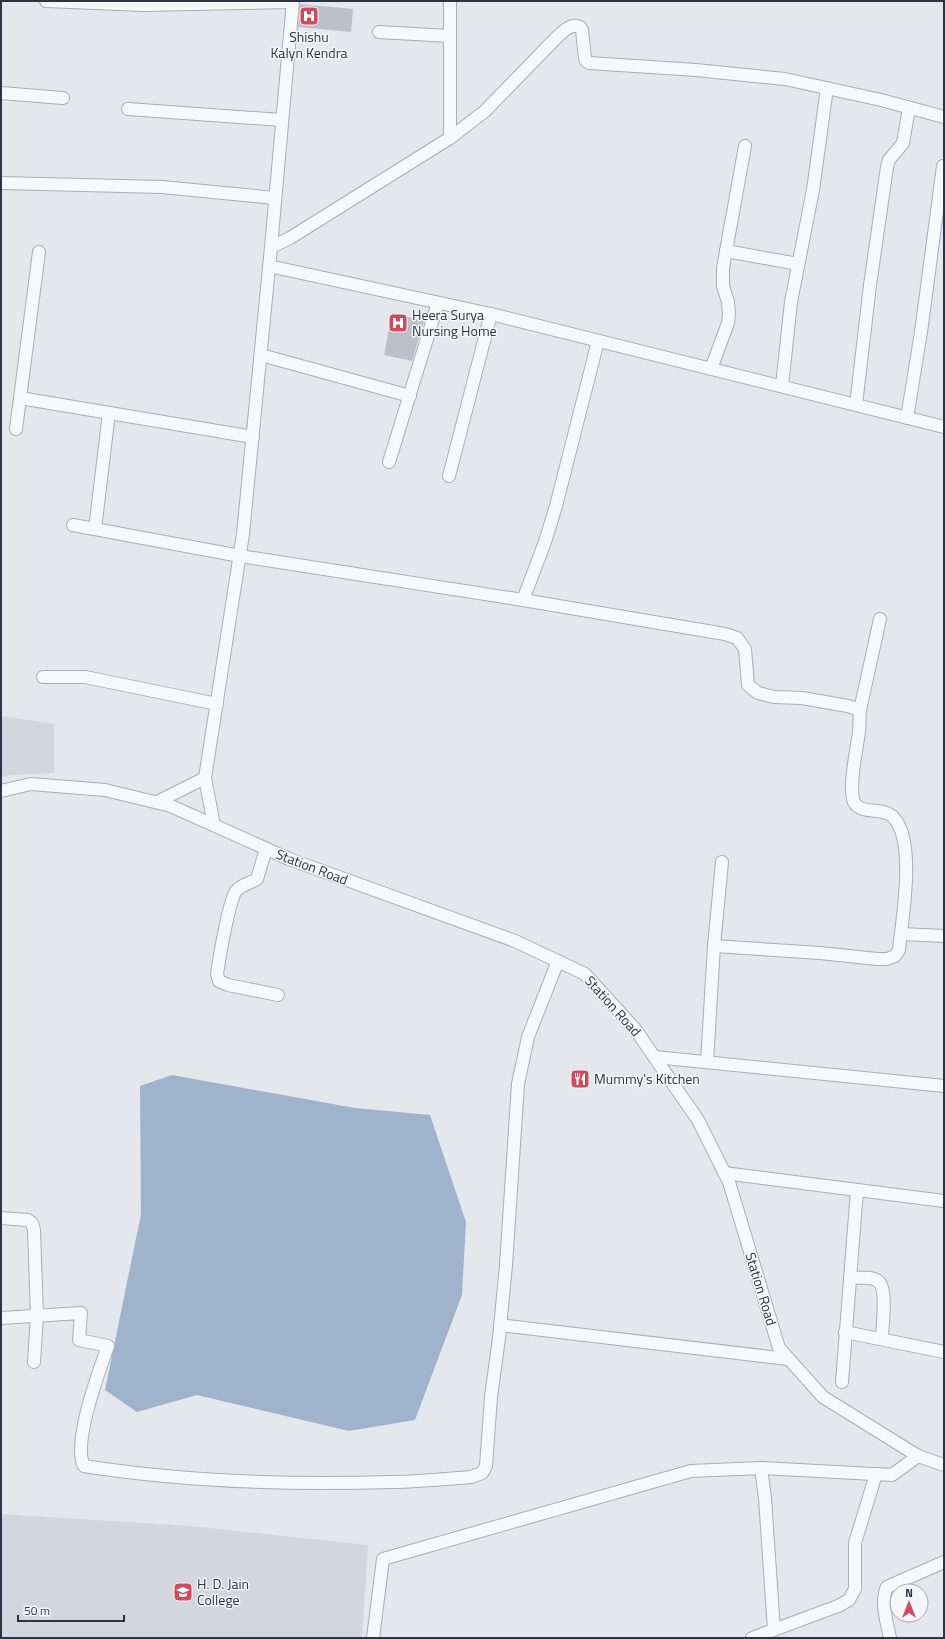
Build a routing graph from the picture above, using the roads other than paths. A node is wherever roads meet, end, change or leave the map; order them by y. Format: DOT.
graph roads {
  1 [pos="46,1"];
  2 [pos="293,1"];
  3 [pos="450,1"];
  4 [pos="379,32"];
  5 [pos="450,36"];
  6 [pos="827,88"];
  7 [pos="1,93"];
  8 [pos="63,98"];
  9 [pos="910,108"];
  10 [pos="128,109"];
  11 [pos="944,117"];
  12 [pos="282,120"];
  13 [pos="450,138"];
  14 [pos="745,146"];
  15 [pos="943,166"];
  16 [pos="1,182"];
  17 [pos="275,198"];
  18 [pos="271,247"];
  19 [pos="39,252"];
  20 [pos="726,252"];
  21 [pos="798,264"];
  22 [pos="269,266"];
  23 [pos="438,303"];
  24 [pos="491,314"];
  25 [pos="598,341"];
  26 [pos="261,355"];
  27 [pos="711,369"];
  28 [pos="782,386"];
  29 [pos="410,396"];
  30 [pos="20,398"];
  31 [pos="856,405"];
  32 [pos="109,413"];
  33 [pos="907,418"];
  34 [pos="944,427"];
  35 [pos="16,429"];
  36 [pos="252,437"];
  37 [pos="389,462"];
  38 [pos="449,476"];
  39 [pos="73,525"];
  40 [pos="95,529"];
  41 [pos="240,556"];
  42 [pos="523,600"];
  43 [pos="880,619"];
  44 [pos="42,677"];
  45 [pos="216,704"];
  46 [pos="860,710"];
  47 [pos="205,778"];
  48 [pos="1,791"];
  49 [pos="157,802"];
  50 [pos="214,825"];
  51 [pos="266,849"];
  52 [pos="722,862"];
  53 [pos="900,934"];
  54 [pos="944,936"];
  55 [pos="714,946"];
  56 [pos="558,961"];
  57 [pos="278,995"];
  58 [pos="655,1057"];
  59 [pos="707,1062"];
  60 [pos="944,1086"];
  61 [pos="724,1173"];
  62 [pos="857,1190"];
  63 [pos="944,1201"];
  64 [pos="1,1218"];
  65 [pos="850,1278"];
  66 [pos="37,1316"];
  67 [pos="1,1318"];
  68 [pos="500,1325"];
  69 [pos="845,1332"];
  70 [pos="882,1339"];
  71 [pos="944,1352"];
  72 [pos="788,1359"];
  73 [pos="34,1362"];
  74 [pos="842,1382"];
  75 [pos="918,1456"];
  76 [pos="944,1465"];
  77 [pos="761,1468"];
  78 [pos="876,1474"];
  79 [pos="944,1562"];
  80 [pos="774,1630"];
  81 [pos="373,1638"];
  82 [pos="752,1638"];
  83 [pos="890,1638"];
  1 -- 2 [label="street"];
  2 -- 12 [label="street"];
  3 -- 5 [label="street"];
  4 -- 5 [label="street"];
  5 -- 13 [label="street"];
  6 -- 9 [label="street"];
  6 -- 13 [label="street"];
  6 -- 21 [label="street"];
  7 -- 8 [label="street"];
  9 -- 11 [label="street"];
  9 -- 31 [label="street"];
  10 -- 12 [label="street"];
  12 -- 17 [label="street"];
  13 -- 18 [label="street"];
  14 -- 20 [label="street"];
  15 -- 33 [label="street"];
  16 -- 17 [label="street"];
  17 -- 18 [label="street"];
  18 -- 22 [label="street"];
  19 -- 30 [label="street"];
  20 -- 21 [label="street"];
  20 -- 27 [label="street"];
  21 -- 28 [label="street"];
  22 -- 23 [label="street"];
  22 -- 26 [label="street"];
  23 -- 24 [label="street"];
  23 -- 29 [label="street"];
  24 -- 25 [label="street"];
  24 -- 38 [label="street"];
  25 -- 27 [label="street"];
  25 -- 42 [label="street"];
  26 -- 29 [label="street"];
  26 -- 36 [label="street"];
  27 -- 28 [label="street"];
  28 -- 31 [label="street"];
  29 -- 37 [label="street"];
  30 -- 32 [label="street"];
  30 -- 35 [label="street"];
  31 -- 33 [label="street"];
  32 -- 36 [label="street"];
  32 -- 40 [label="street"];
  33 -- 34 [label="street"];
  36 -- 41 [label="street"];
  39 -- 40 [label="street"];
  40 -- 41 [label="street"];
  41 -- 42 [label="street"];
  41 -- 45 [label="street"];
  42 -- 46 [label="street"];
  43 -- 46 [label="street"];
  44 -- 45 [label="street"];
  45 -- 47 [label="street"];
  46 -- 53 [label="street"];
  47 -- 49 [label="street"];
  47 -- 50 [label="street"];
  48 -- 49 [label="street, Station Road"];
  49 -- 50 [label="street, Station Road"];
  50 -- 51 [label="street, Station Road"];
  51 -- 56 [label="street, Station Road"];
  51 -- 57 [label="street"];
  52 -- 55 [label="street"];
  53 -- 54 [label="street"];
  53 -- 55 [label="street"];
  55 -- 59 [label="street"];
  56 -- 58 [label="street, Station Road"];
  56 -- 68 [label="street"];
  58 -- 59 [label="street"];
  58 -- 61 [label="street, Station Road"];
  59 -- 60 [label="street"];
  61 -- 62 [label="street"];
  61 -- 72 [label="street, Station Road"];
  62 -- 63 [label="street"];
  62 -- 65 [label="street"];
  64 -- 66 [label="street"];
  65 -- 69 [label="street"];
  65 -- 70 [label="street"];
  66 -- 67 [label="street"];
  66 -- 68 [label="street"];
  66 -- 73 [label="street"];
  68 -- 72 [label="street"];
  69 -- 70 [label="street"];
  69 -- 74 [label="street"];
  70 -- 71 [label="street"];
  72 -- 75 [label="street, Station Road"];
  75 -- 76 [label="street, Station Road"];
  75 -- 78 [label="street"];
  77 -- 78 [label="street"];
  77 -- 80 [label="street"];
  77 -- 81 [label="street"];
  78 -- 80 [label="street"];
  79 -- 83 [label="street"];
  80 -- 82 [label="street"];
}
